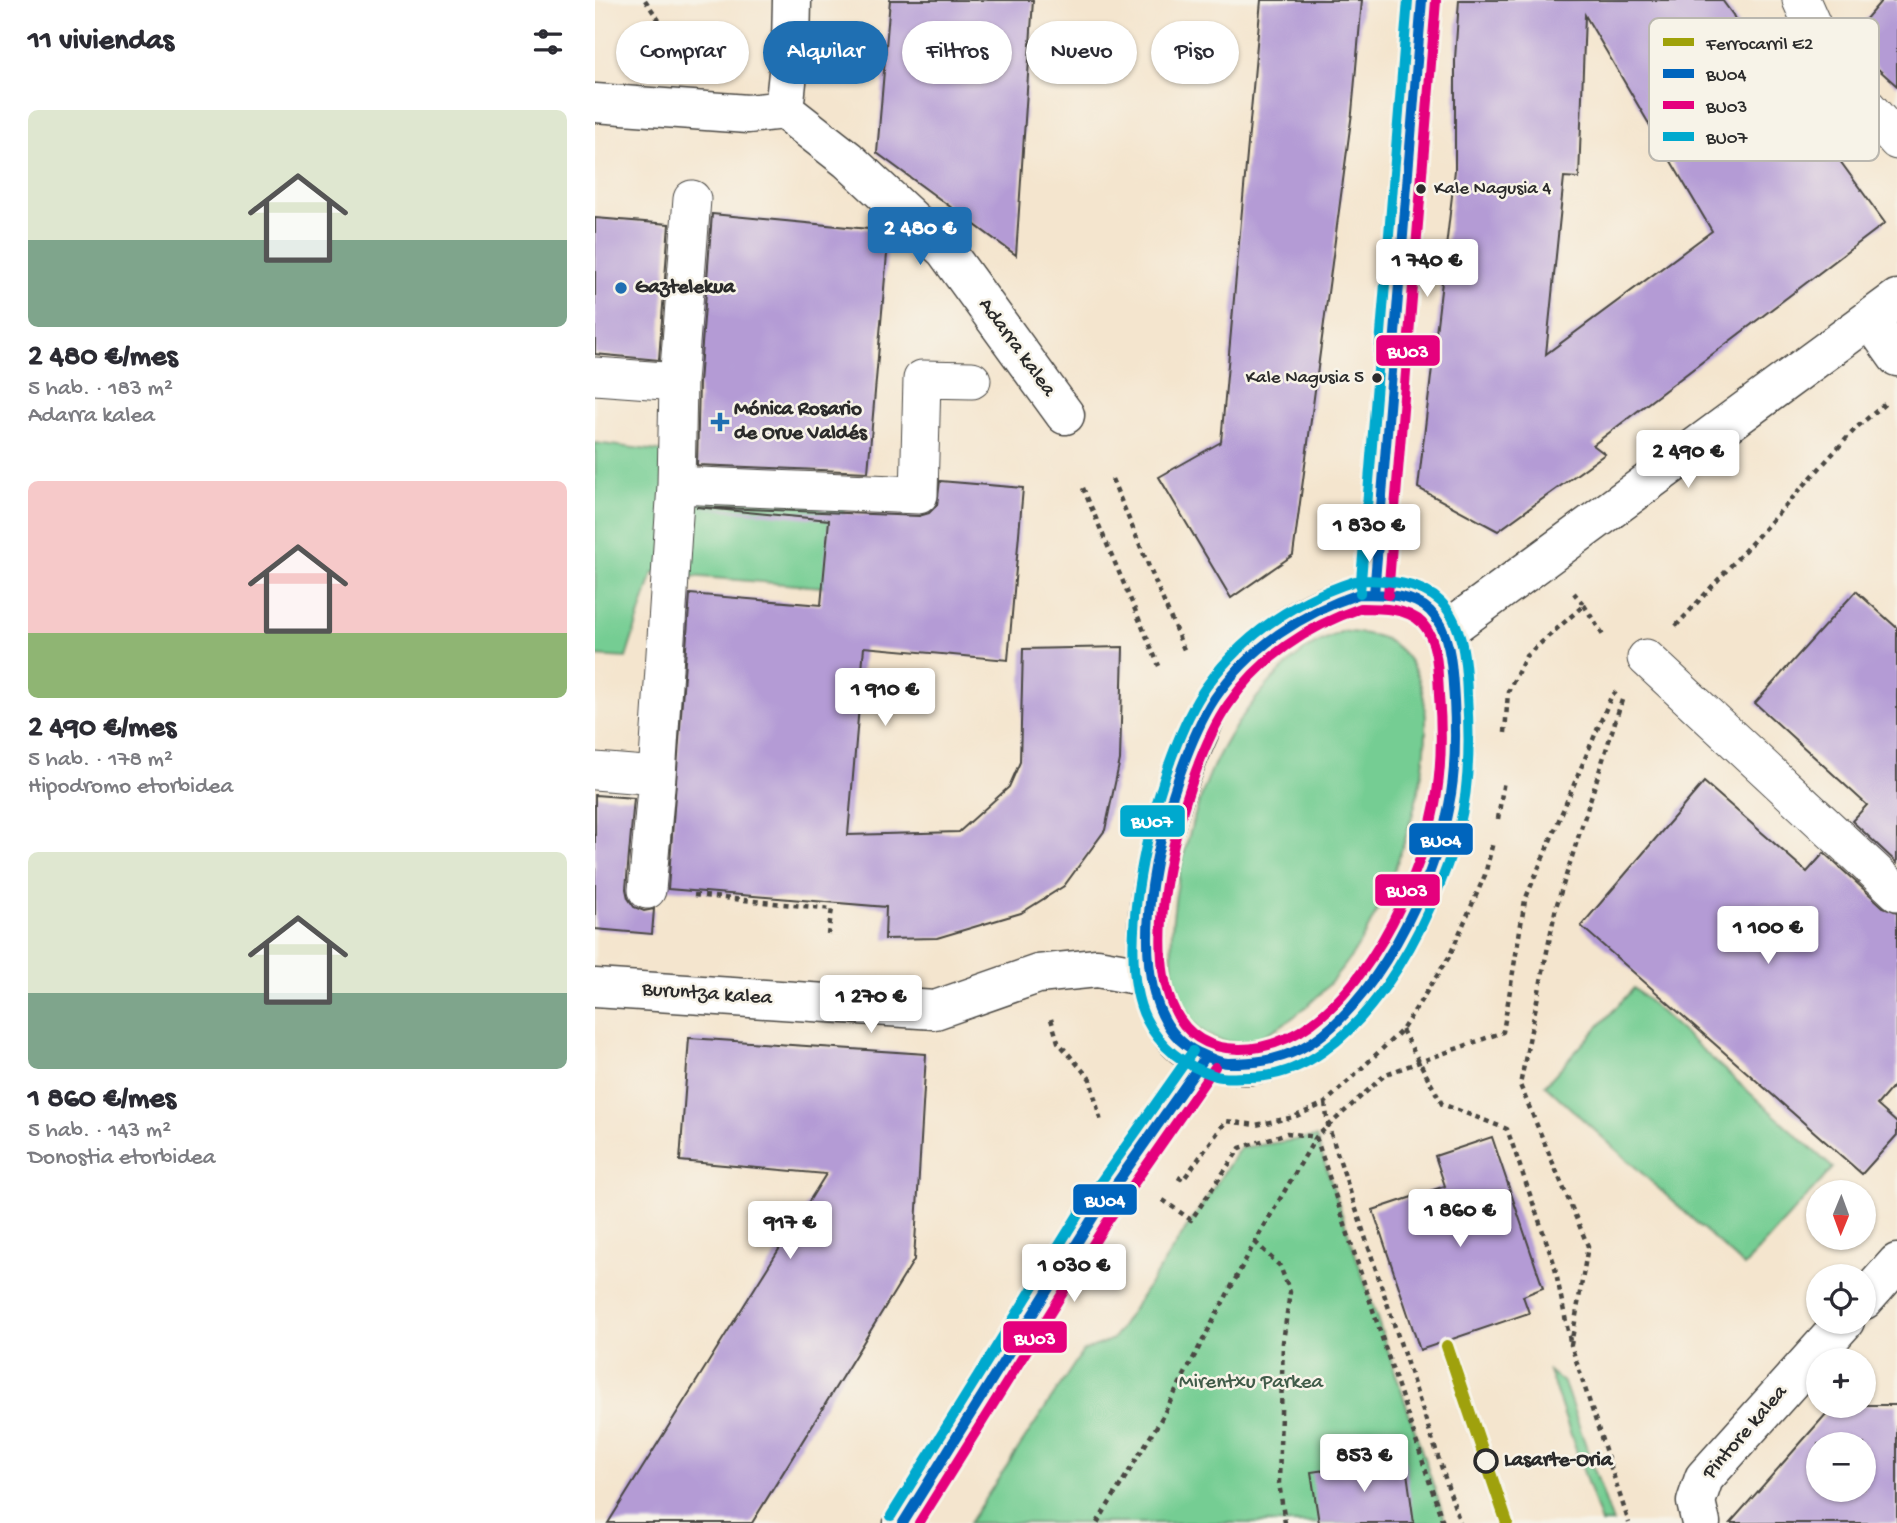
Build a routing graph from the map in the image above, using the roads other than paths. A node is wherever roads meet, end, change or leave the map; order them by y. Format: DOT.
graph roads {
  1 [pos="792,0"];
  2 [pos="1422,0"];
  3 [pos="1801,0"];
  4 [pos="1809,18"];
  5 [pos="595,103"];
  6 [pos="784,110"];
  7 [pos="1879,120"];
  8 [pos="1897,141"];
  9 [pos="692,199"];
  10 [pos="1884,309"];
  11 [pos="1897,357"];
  12 [pos="595,376"];
  13 [pos="972,380"];
  14 [pos="678,382"];
  15 [pos="1065,415"];
  16 [pos="676,485"];
  17 [pos="1374,594"];
  18 [pos="1443,633"];
  19 [pos="1638,668"];
  20 [pos="595,771"];
  21 [pos="657,776"];
  22 [pos="647,890"];
  23 [pos="1897,892"];
  24 [pos="1148,977"];
  25 [pos="595,988"];
  26 [pos="1204,1059"];
  27 [pos="1833,1334"];
  28 [pos="903,1523"];
  29 [pos="1701,1523"];
  1 -- 6 [label="street"];
  2 -- 17 [label="street"];
  3 -- 4 [label="street"];
  5 -- 6 [label="street"];
  6 -- 15 [label="street, Adarra kalea"];
  7 -- 8 [label="street"];
  9 -- 14 [label="street"];
  10 -- 11 [label="street"];
  10 -- 18 [label="street"];
  12 -- 14 [label="street"];
  13 -- 16 [label="street"];
  14 -- 16 [label="street"];
  16 -- 21 [label="street"];
  17 -- 18 [label="street"];
  17 -- 24 [label="street"];
  18 -- 26 [label="street"];
  19 -- 23 [label="street"];
  20 -- 21 [label="street"];
  21 -- 22 [label="street"];
  24 -- 25 [label="street, Buruntza kalea"];
  24 -- 26 [label="street"];
  26 -- 28 [label="street"];
  27 -- 29 [label="street, Pintore kalea"];
}
